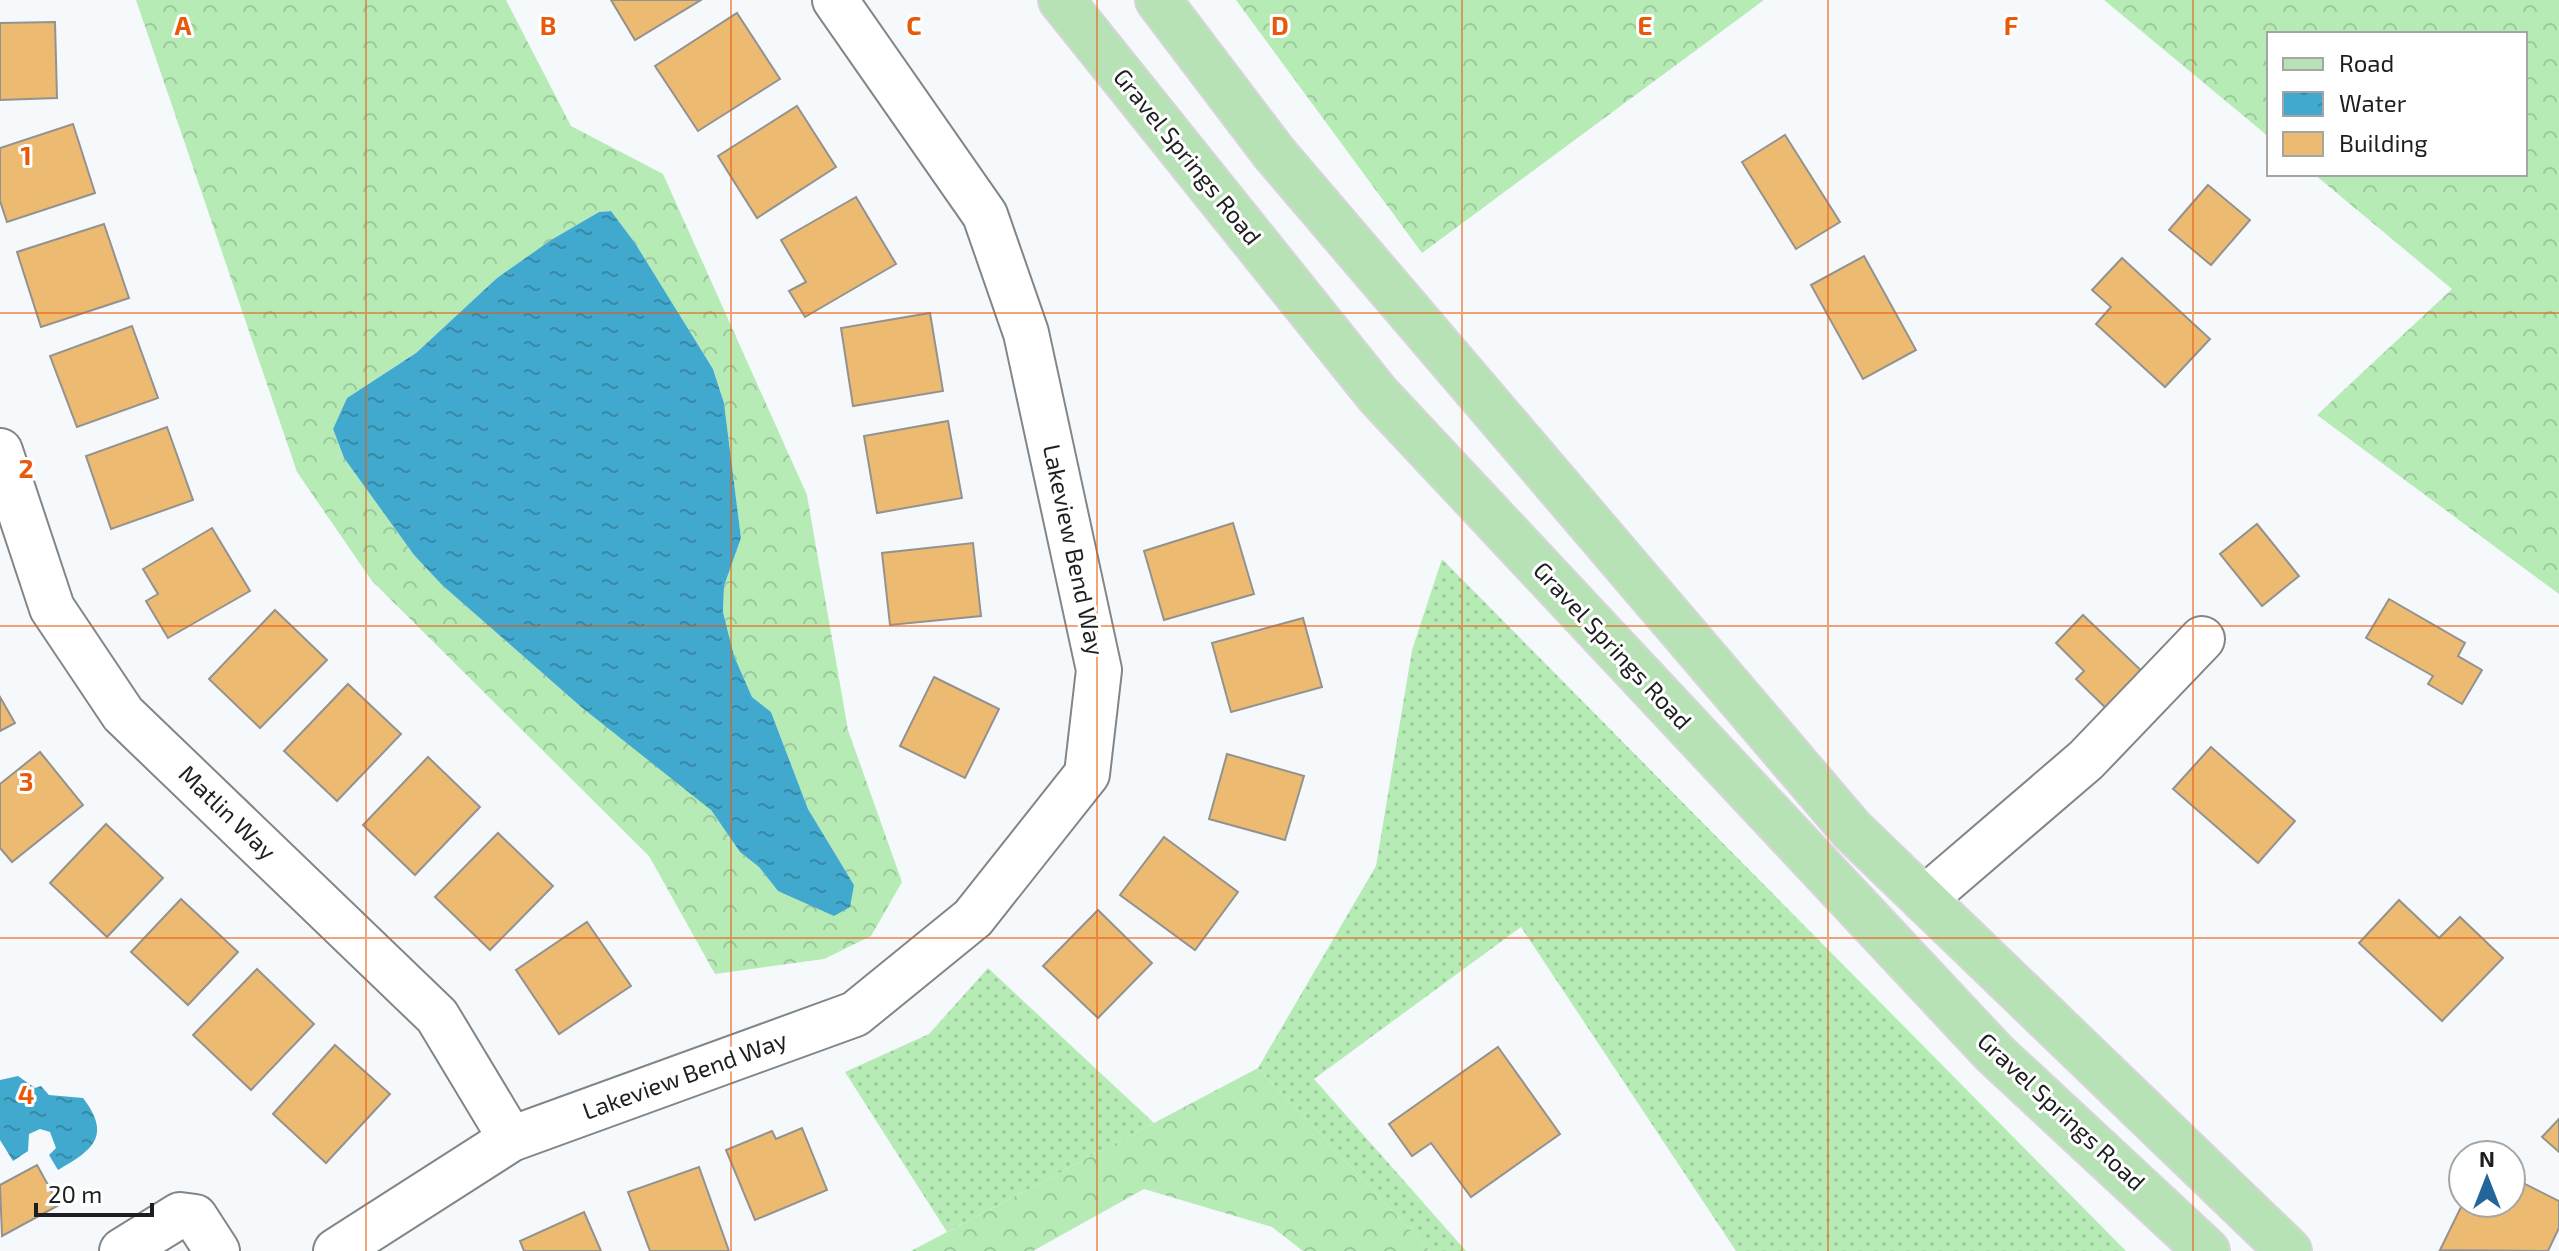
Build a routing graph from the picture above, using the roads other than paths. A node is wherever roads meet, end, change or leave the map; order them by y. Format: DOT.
graph roads {
  1 [pos="835,0"];
  2 [pos="1061,0"];
  3 [pos="1158,0"];
  4 [pos="0,451"];
  5 [pos="2202,639"];
  6 [pos="1924,899"];
  7 [pos="511,1139"];
  8 [pos="122,1251"];
  9 [pos="217,1251"];
  10 [pos="336,1251"];
  11 [pos="2207,1251"];
  12 [pos="2289,1251"];
  1 -- 7 [label="street, Lakeview Bend Way"];
  2 -- 11 [label="main road, Gravel Springs Road"];
  3 -- 6 [label="main road"];
  4 -- 7 [label="street, Matlin Way"];
  5 -- 6 [label="street"];
  6 -- 12 [label="main road"];
  7 -- 10 [label="street, Lakeview Bend Way"];
  8 -- 9 [label="street"];
}
